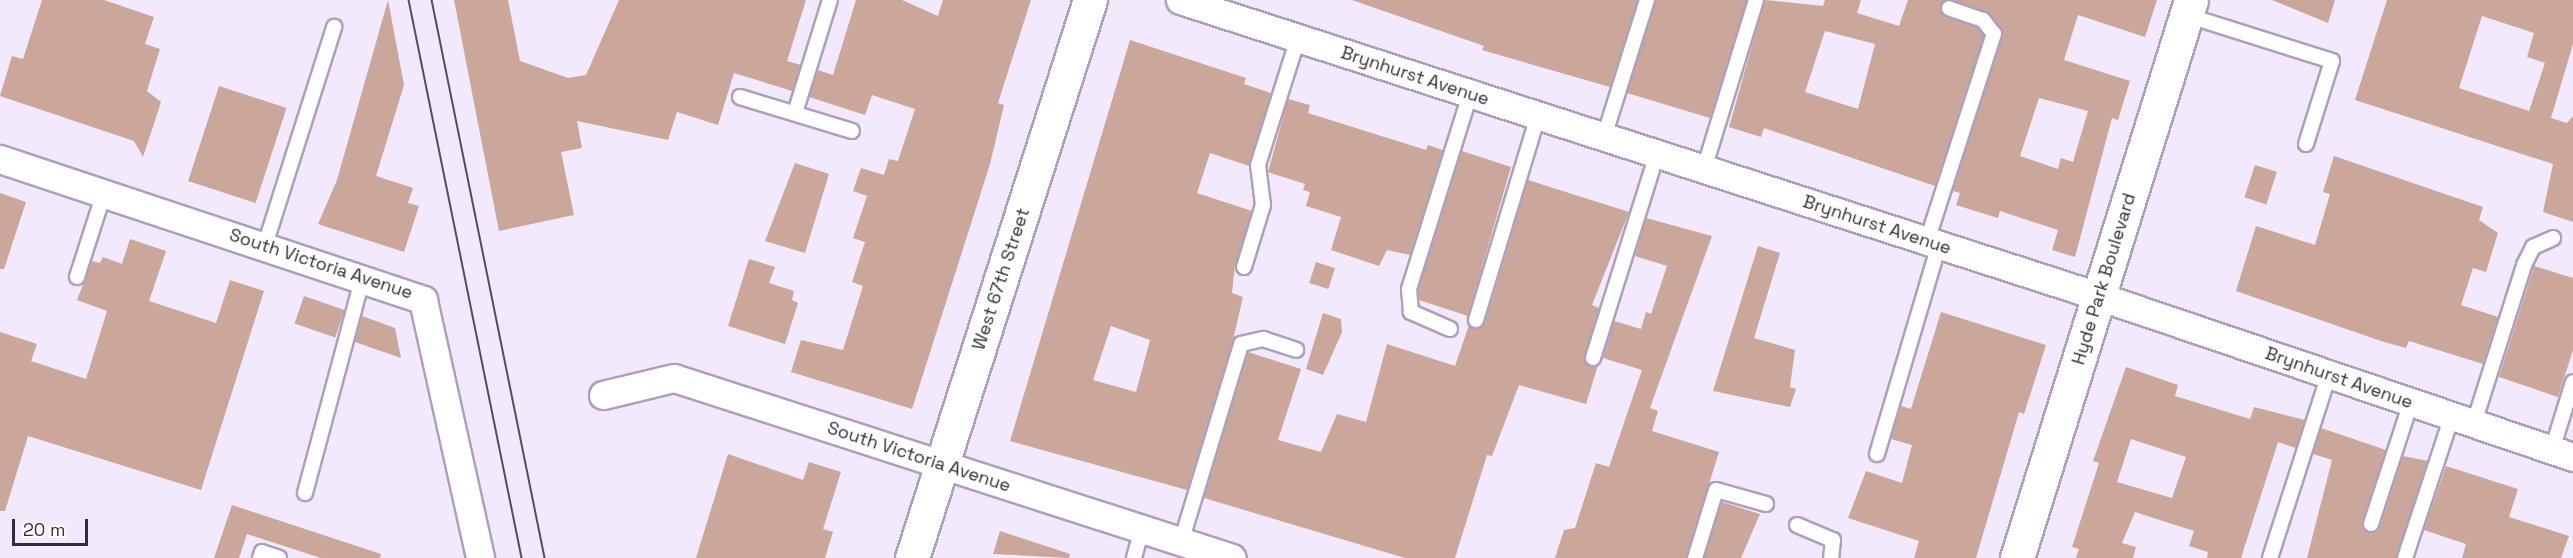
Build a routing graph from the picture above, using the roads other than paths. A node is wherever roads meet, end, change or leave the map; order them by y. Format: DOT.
graph roads {
  1 [pos="830,0"];
  2 [pos="1090,0"];
  3 [pos="1180,0"];
  4 [pos="1647,0"];
  5 [pos="1756,0"];
  6 [pos="1949,8"];
  7 [pos="2188,8"];
  8 [pos="334,27"];
  9 [pos="1298,38"];
  10 [pos="1470,94"];
  11 [pos="740,97"];
  12 [pos="795,113"];
  13 [pos="1538,116"];
  14 [pos="852,131"];
  15 [pos="1604,137"];
  16 [pos="2306,144"];
  17 [pos="1657,154"];
  18 [pos="0,159"];
  19 [pos="1704,170"];
  20 [pos="104,193"];
  21 [pos="2553,238"];
  22 [pos="1933,243"];
  23 [pos="265,245"];
  24 [pos="1244,267"];
  25 [pos="363,277"];
  26 [pos="77,278"];
  27 [pos="2098,296"];
  28 [pos="1476,320"];
  29 [pos="1450,329"];
  30 [pos="1296,350"];
  31 [pos="1593,358"];
  32 [pos="2329,374"];
  33 [pos="2573,382"];
  34 [pos="603,395"];
  35 [pos="2411,402"];
  36 [pos="2463,420"];
  37 [pos="2562,453"];
  38 [pos="1877,454"];
  39 [pos="942,464"];
  40 [pos="305,493"];
  41 [pos="1766,504"];
  42 [pos="2371,524"];
  43 [pos="1797,525"];
  44 [pos="1142,529"];
  45 [pos="1181,542"];
  46 [pos="1218,556"];
  47 [pos="260,558"];
  48 [pos="279,558"];
  49 [pos="480,558"];
  50 [pos="912,558"];
  51 [pos="1134,558"];
  52 [pos="1695,558"];
  53 [pos="1831,558"];
  54 [pos="2017,558"];
  55 [pos="2270,558"];
  56 [pos="2405,558"];
  1 -- 12 [label="lane"];
  2 -- 39 [label="street, West 67th Street"];
  3 -- 9 [label="street, Brynhurst Avenue"];
  4 -- 15 [label="lane"];
  5 -- 19 [label="lane"];
  6 -- 22 [label="lane"];
  7 -- 16 [label="lane"];
  7 -- 27 [label="street, Hyde Park Boulevard"];
  8 -- 23 [label="lane"];
  9 -- 10 [label="street, Brynhurst Avenue"];
  9 -- 24 [label="lane"];
  10 -- 13 [label="street, Brynhurst Avenue"];
  10 -- 29 [label="lane"];
  11 -- 12 [label="lane"];
  12 -- 14 [label="lane"];
  13 -- 15 [label="street, Brynhurst Avenue"];
  13 -- 28 [label="lane"];
  15 -- 17 [label="street, Brynhurst Avenue"];
  17 -- 19 [label="street, Brynhurst Avenue"];
  17 -- 31 [label="lane"];
  18 -- 20 [label="street, South Victoria Avenue"];
  19 -- 22 [label="street, Brynhurst Avenue"];
  20 -- 23 [label="street, South Victoria Avenue"];
  20 -- 26 [label="lane"];
  21 -- 36 [label="lane"];
  22 -- 27 [label="street, Brynhurst Avenue"];
  22 -- 38 [label="lane"];
  23 -- 25 [label="street, South Victoria Avenue"];
  25 -- 40 [label="lane"];
  25 -- 49 [label="street, South Victoria Avenue"];
  27 -- 32 [label="street, Brynhurst Avenue"];
  27 -- 54 [label="street, Hyde Park Boulevard"];
  30 -- 45 [label="lane"];
  32 -- 35 [label="street, Brynhurst Avenue"];
  32 -- 55 [label="lane"];
  33 -- 37 [label="lane"];
  34 -- 39 [label="street, South Victoria Avenue"];
  35 -- 36 [label="street, Brynhurst Avenue"];
  35 -- 42 [label="lane"];
  36 -- 37 [label="street, Brynhurst Avenue"];
  36 -- 56 [label="lane"];
  39 -- 44 [label="street, South Victoria Avenue"];
  39 -- 50 [label="street, West 67th Street"];
  41 -- 52 [label="lane"];
  43 -- 53 [label="lane"];
  44 -- 45 [label="street, South Victoria Avenue"];
  44 -- 51 [label="lane"];
  45 -- 46 [label="street, South Victoria Avenue"];
  47 -- 48 [label="lane"];
}
